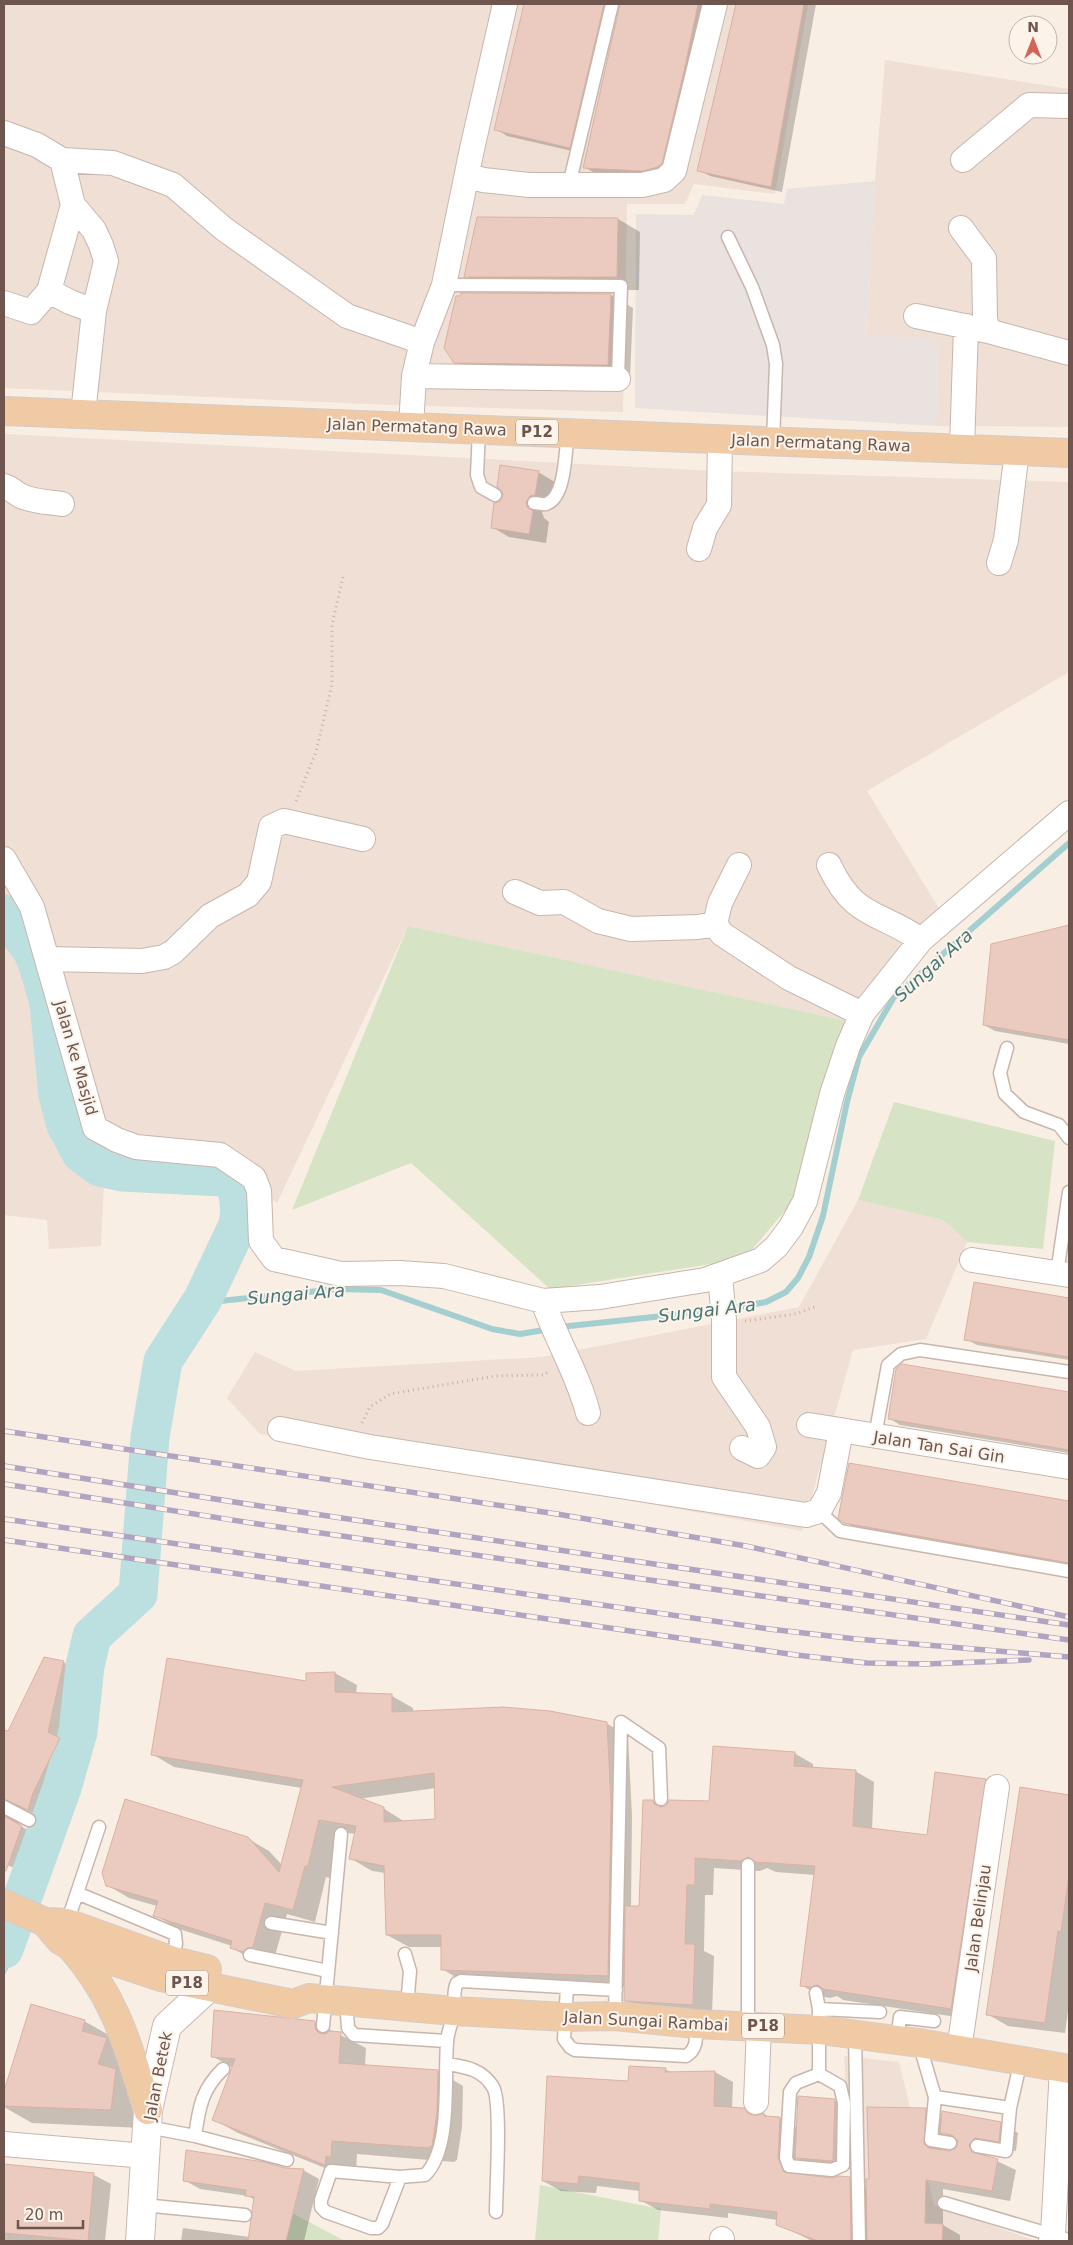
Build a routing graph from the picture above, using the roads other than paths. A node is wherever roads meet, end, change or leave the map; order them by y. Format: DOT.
graph roads {
  1 [pos="505,4"];
  2 [pos="612,4"];
  3 [pos="715,4"];
  4 [pos="1069,106"];
  5 [pos="4,133"];
  6 [pos="62,160"];
  7 [pos="963,160"];
  8 [pos="467,175"];
  9 [pos="569,185"];
  10 [pos="73,204"];
  11 [pos="961,228"];
  12 [pos="728,237"];
  13 [pos="444,285"];
  14 [pos="50,291"];
  15 [pos="4,303"];
  16 [pos="94,311"];
  17 [pos="916,316"];
  18 [pos="977,328"];
  19 [pos="422,342"];
  20 [pos="1069,354"];
  21 [pos="414,376"];
  22 [pos="618,379"];
  23 [pos="4,411"];
  24 [pos="83,414"];
  25 [pos="411,427"];
  26 [pos="479,430"];
  27 [pos="568,433"];
  28 [pos="720,439"];
  29 [pos="773,441"];
  30 [pos="962,449"];
  31 [pos="1017,451"];
  32 [pos="1069,453"];
  33 [pos="4,486"];
  34 [pos="495,495"];
  35 [pos="534,503"];
  36 [pos="62,504"];
  37 [pos="699,549"];
  38 [pos="999,564"];
  39 [pos="1069,813"];
  40 [pos="362,839"];
  41 [pos="4,859"];
  42 [pos="739,865"];
  43 [pos="829,865"];
  44 [pos="515,892"];
  45 [pos="715,924"];
  46 [pos="921,940"];
  47 [pos="48,959"];
  48 [pos="862,1014"];
  49 [pos="1007,1048"];
  50 [pos="1069,1138"];
  51 [pos="1069,1192"];
  52 [pos="972,1260"];
  53 [pos="1063,1274"];
  54 [pos="721,1279"];
  55 [pos="545,1307"];
  56 [pos="1069,1372"];
  57 [pos="588,1413"];
  58 [pos="809,1426"];
  59 [pos="280,1429"];
  60 [pos="841,1431"];
  61 [pos="875,1436"];
  62 [pos="742,1448"];
  63 [pos="1069,1467"];
  64 [pos="819,1511"];
  65 [pos="1069,1571"];
  66 [pos="997,1787"];
  67 [pos="661,1799"];
  68 [pos="4,1807"];
  69 [pos="29,1820"];
  70 [pos="99,1827"];
  71 [pos="341,1834"];
  72 [pos="748,1865"];
  73 [pos="77,1893"];
  74 [pos="4,1904"];
  75 [pos="271,1923"];
  76 [pos="55,1927"];
  77 [pos="332,1933"];
  78 [pos="405,1954"];
  79 [pos="250,1955"];
  80 [pos="170,1960"];
  81 [pos="328,1971"];
  82 [pos="567,1987"];
  83 [pos="208,1988"];
  84 [pos="816,1993"];
  85 [pos="327,1999"];
  86 [pos="615,2003"];
  87 [pos="407,2006"];
  88 [pos="454,2011"];
  89 [pos="880,2012"];
  90 [pos="566,2017"];
  91 [pos="819,2020"];
  92 [pos="934,2021"];
  93 [pos="696,2024"];
  94 [pos="323,2026"];
  95 [pos="753,2026"];
  96 [pos="856,2035"];
  97 [pos="446,2041"];
  98 [pos="908,2041"];
  99 [pos="959,2050"];
  100 [pos="1021,2060"];
  101 [pos="447,2064"];
  102 [pos="1066,2068"];
  103 [pos="223,2069"];
  104 [pos="818,2074"];
  105 [pos="936,2097"];
  106 [pos="756,2102"];
  107 [pos="1010,2108"];
  108 [pos="148,2119"];
  109 [pos="1064,2119"];
  110 [pos="195,2136"];
  111 [pos="950,2143"];
  112 [pos="4,2144"];
  113 [pos="977,2146"];
  114 [pos="146,2156"];
  115 [pos="287,2160"];
  116 [pos="400,2177"];
  117 [pos="944,2203"];
  118 [pos="143,2205"];
  119 [pos="496,2212"];
  120 [pos="245,2215"];
  121 [pos="1058,2239"];
  122 [pos="140,2241"];
  123 [pos="859,2241"];
  1 -- 8 [label="street"];
  2 -- 9 [label="lane"];
  3 -- 9 [label="street"];
  4 -- 7 [label="street"];
  5 -- 6 [label="street"];
  6 -- 10 [label="street"];
  6 -- 19 [label="street"];
  8 -- 9 [label="street"];
  8 -- 13 [label="street"];
  10 -- 14 [label="street"];
  10 -- 16 [label="street"];
  11 -- 18 [label="street"];
  12 -- 29 [label="lane"];
  13 -- 19 [label="street"];
  13 -- 22 [label="lane"];
  14 -- 15 [label="street"];
  14 -- 16 [label="street"];
  16 -- 24 [label="street"];
  17 -- 18 [label="street"];
  18 -- 20 [label="street"];
  18 -- 30 [label="street"];
  19 -- 21 [label="street"];
  21 -- 22 [label="street"];
  21 -- 25 [label="street"];
  23 -- 24 [label="main road, Jalan Permatang Rawa / P12"];
  24 -- 25 [label="main road, Jalan Permatang Rawa / P12"];
  25 -- 26 [label="main road, Jalan Permatang Rawa / P12"];
  26 -- 27 [label="main road, Jalan Permatang Rawa / P12"];
  26 -- 34 [label="lane"];
  27 -- 28 [label="main road, Jalan Permatang Rawa / P12"];
  27 -- 35 [label="lane"];
  28 -- 29 [label="main road, Jalan Permatang Rawa / P12"];
  28 -- 37 [label="street"];
  29 -- 30 [label="main road, Jalan Permatang Rawa / P12"];
  30 -- 31 [label="main road, Jalan Permatang Rawa / P12"];
  31 -- 32 [label="main road, Jalan Permatang Rawa / P12"];
  31 -- 38 [label="street"];
  33 -- 36 [label="street"];
  39 -- 46 [label="street, Jalan ke Masjid"];
  40 -- 47 [label="street"];
  41 -- 47 [label="street, Jalan ke Masjid"];
  42 -- 45 [label="street"];
  43 -- 46 [label="street"];
  44 -- 45 [label="street"];
  45 -- 48 [label="street"];
  46 -- 48 [label="street, Jalan ke Masjid"];
  47 -- 55 [label="street, Jalan ke Masjid"];
  48 -- 54 [label="street, Jalan ke Masjid"];
  49 -- 50 [label="lane"];
  51 -- 53 [label="lane"];
  52 -- 53 [label="street"];
  54 -- 55 [label="street, Jalan ke Masjid"];
  54 -- 62 [label="street"];
  55 -- 57 [label="street"];
  56 -- 61 [label="lane"];
  58 -- 60 [label="street, Jalan Tan Sai Gin"];
  59 -- 64 [label="street"];
  60 -- 61 [label="street, Jalan Tan Sai Gin"];
  60 -- 64 [label="street"];
  61 -- 63 [label="street, Jalan Tan Sai Gin"];
  64 -- 65 [label="lane"];
  66 -- 99 [label="street, Jalan Belinjau"];
  67 -- 86 [label="lane"];
  68 -- 69 [label="lane"];
  70 -- 73 [label="lane"];
  71 -- 77 [label="lane"];
  72 -- 95 [label="lane"];
  73 -- 76 [label="lane"];
  73 -- 80 [label="lane"];
  74 -- 76 [label="main road, P18"];
  75 -- 77 [label="lane"];
  76 -- 80 [label="main road, P18"];
  76 -- 83 [label="main road, Jalan Sungai Rambai / P18"];
  76 -- 108 [label="main road"];
  77 -- 81 [label="lane"];
  78 -- 87 [label="lane"];
  79 -- 81 [label="lane"];
  80 -- 85 [label="main road, Jalan Sungai Rambai / P18"];
  81 -- 85 [label="lane"];
  82 -- 86 [label="lane"];
  82 -- 88 [label="lane"];
  82 -- 90 [label="lane"];
  83 -- 85 [label="main road, Jalan Sungai Rambai / P18"];
  83 -- 108 [label="street, Jalan Betek"];
  84 -- 91 [label="lane"];
  85 -- 87 [label="main road, Jalan Sungai Rambai / P18"];
  85 -- 94 [label="lane"];
  85 -- 97 [label="lane"];
  86 -- 90 [label="main road, Jalan Sungai Rambai / P18"];
  86 -- 93 [label="main road, Jalan Sungai Rambai / P18"];
  87 -- 88 [label="main road, Jalan Sungai Rambai / P18"];
  88 -- 90 [label="main road, Jalan Sungai Rambai / P18"];
  88 -- 97 [label="lane"];
  89 -- 91 [label="lane"];
  90 -- 93 [label="lane"];
  91 -- 95 [label="main road, Jalan Sungai Rambai / P18"];
  91 -- 96 [label="main road, Jalan Sungai Rambai / P18"];
  91 -- 104 [label="lane"];
  92 -- 98 [label="lane"];
  93 -- 95 [label="main road, Jalan Sungai Rambai / P18"];
  95 -- 106 [label="street"];
  96 -- 98 [label="main road, Jalan Sungai Rambai / P18"];
  96 -- 123 [label="lane"];
  97 -- 101 [label="lane"];
  98 -- 99 [label="main road, Jalan Sungai Rambai / P18"];
  98 -- 105 [label="lane"];
  99 -- 100 [label="main road, Jalan Sungai Rambai / P18"];
  100 -- 102 [label="main road, Jalan Sungai Rambai / P18"];
  100 -- 107 [label="lane"];
  101 -- 116 [label="lane"];
  101 -- 119 [label="lane"];
  102 -- 109 [label="street"];
  103 -- 110 [label="lane"];
  104 -- 104 [label="lane"];
  105 -- 107 [label="lane"];
  105 -- 111 [label="lane"];
  107 -- 113 [label="lane"];
  108 -- 110 [label="lane"];
  108 -- 114 [label="street, Jalan Betek"];
  109 -- 121 [label="street"];
  110 -- 115 [label="lane"];
  112 -- 114 [label="street"];
  114 -- 118 [label="street, Jalan Betek"];
  116 -- 116 [label="lane"];
  117 -- 121 [label="lane"];
  118 -- 120 [label="lane"];
  118 -- 122 [label="street, Jalan Betek"];
}
